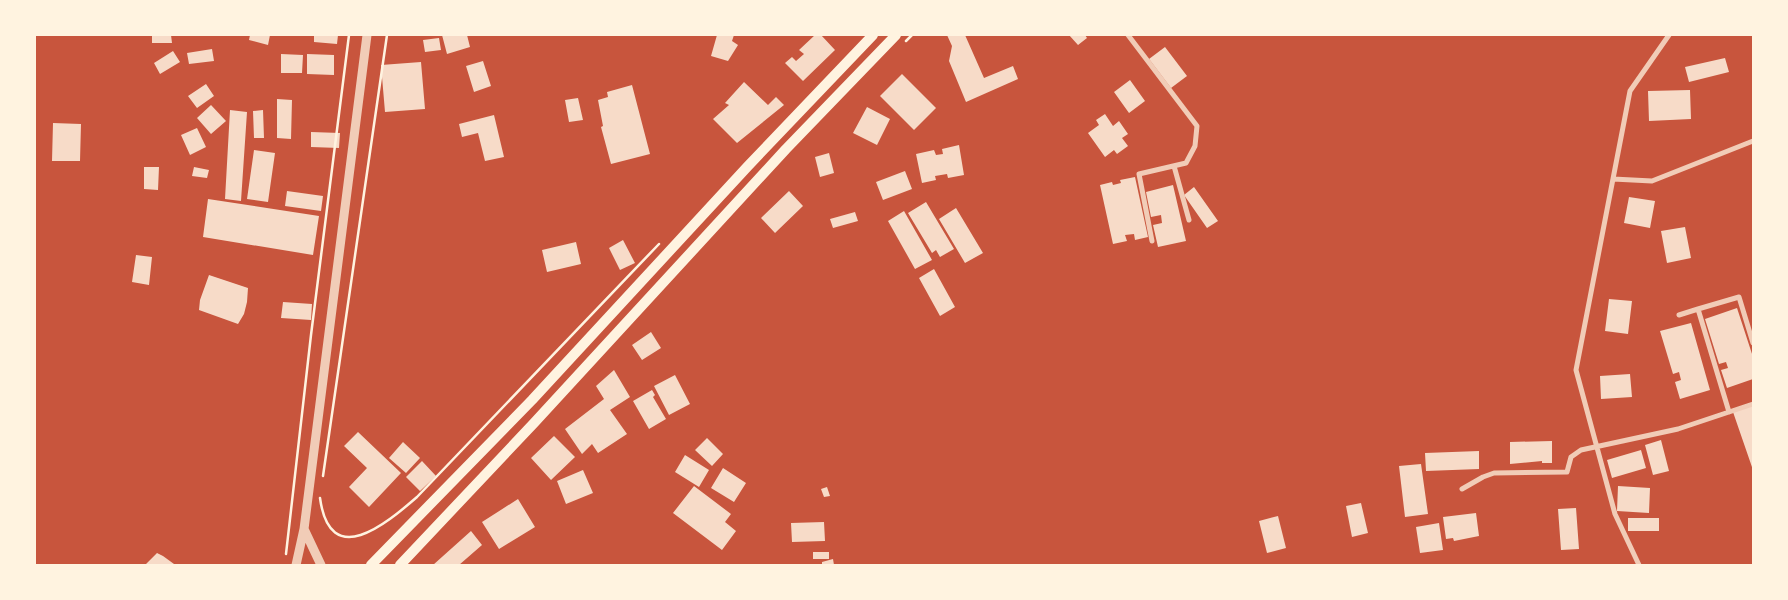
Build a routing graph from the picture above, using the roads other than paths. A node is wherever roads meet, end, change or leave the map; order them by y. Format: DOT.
graph roads {
  1 [pos="367,35"];
  2 [pos="873,35"];
  3 [pos="896,35"];
  4 [pos="1128,35"];
  5 [pos="1669,35"];
  6 [pos="1753,141"];
  7 [pos="1174,166"];
  8 [pos="1613,179"];
  9 [pos="1189,220"];
  10 [pos="1152,241"];
  11 [pos="1698,309"];
  12 [pos="1679,315"];
  13 [pos="1753,343"];
  14 [pos="1753,404"];
  15 [pos="1729,412"];
  16 [pos="1596,446"];
  17 [pos="1462,489"];
  18 [pos="304,529"];
  19 [pos="296,565"];
  20 [pos="320,565"];
  21 [pos="371,565"];
  22 [pos="400,565"];
  23 [pos="1639,565"];
  1 -- 18 [label="street"];
  2 -- 21 [label="main road"];
  3 -- 22 [label="main road"];
  4 -- 7 [label="street"];
  5 -- 8 [label="street"];
  6 -- 8 [label="street"];
  7 -- 9 [label="street"];
  7 -- 10 [label="street"];
  8 -- 16 [label="street"];
  11 -- 12 [label="street"];
  11 -- 13 [label="street"];
  11 -- 15 [label="street"];
  14 -- 15 [label="street"];
  15 -- 16 [label="street"];
  16 -- 17 [label="street"];
  16 -- 23 [label="street"];
  18 -- 19 [label="street"];
  18 -- 20 [label="street"];
}
